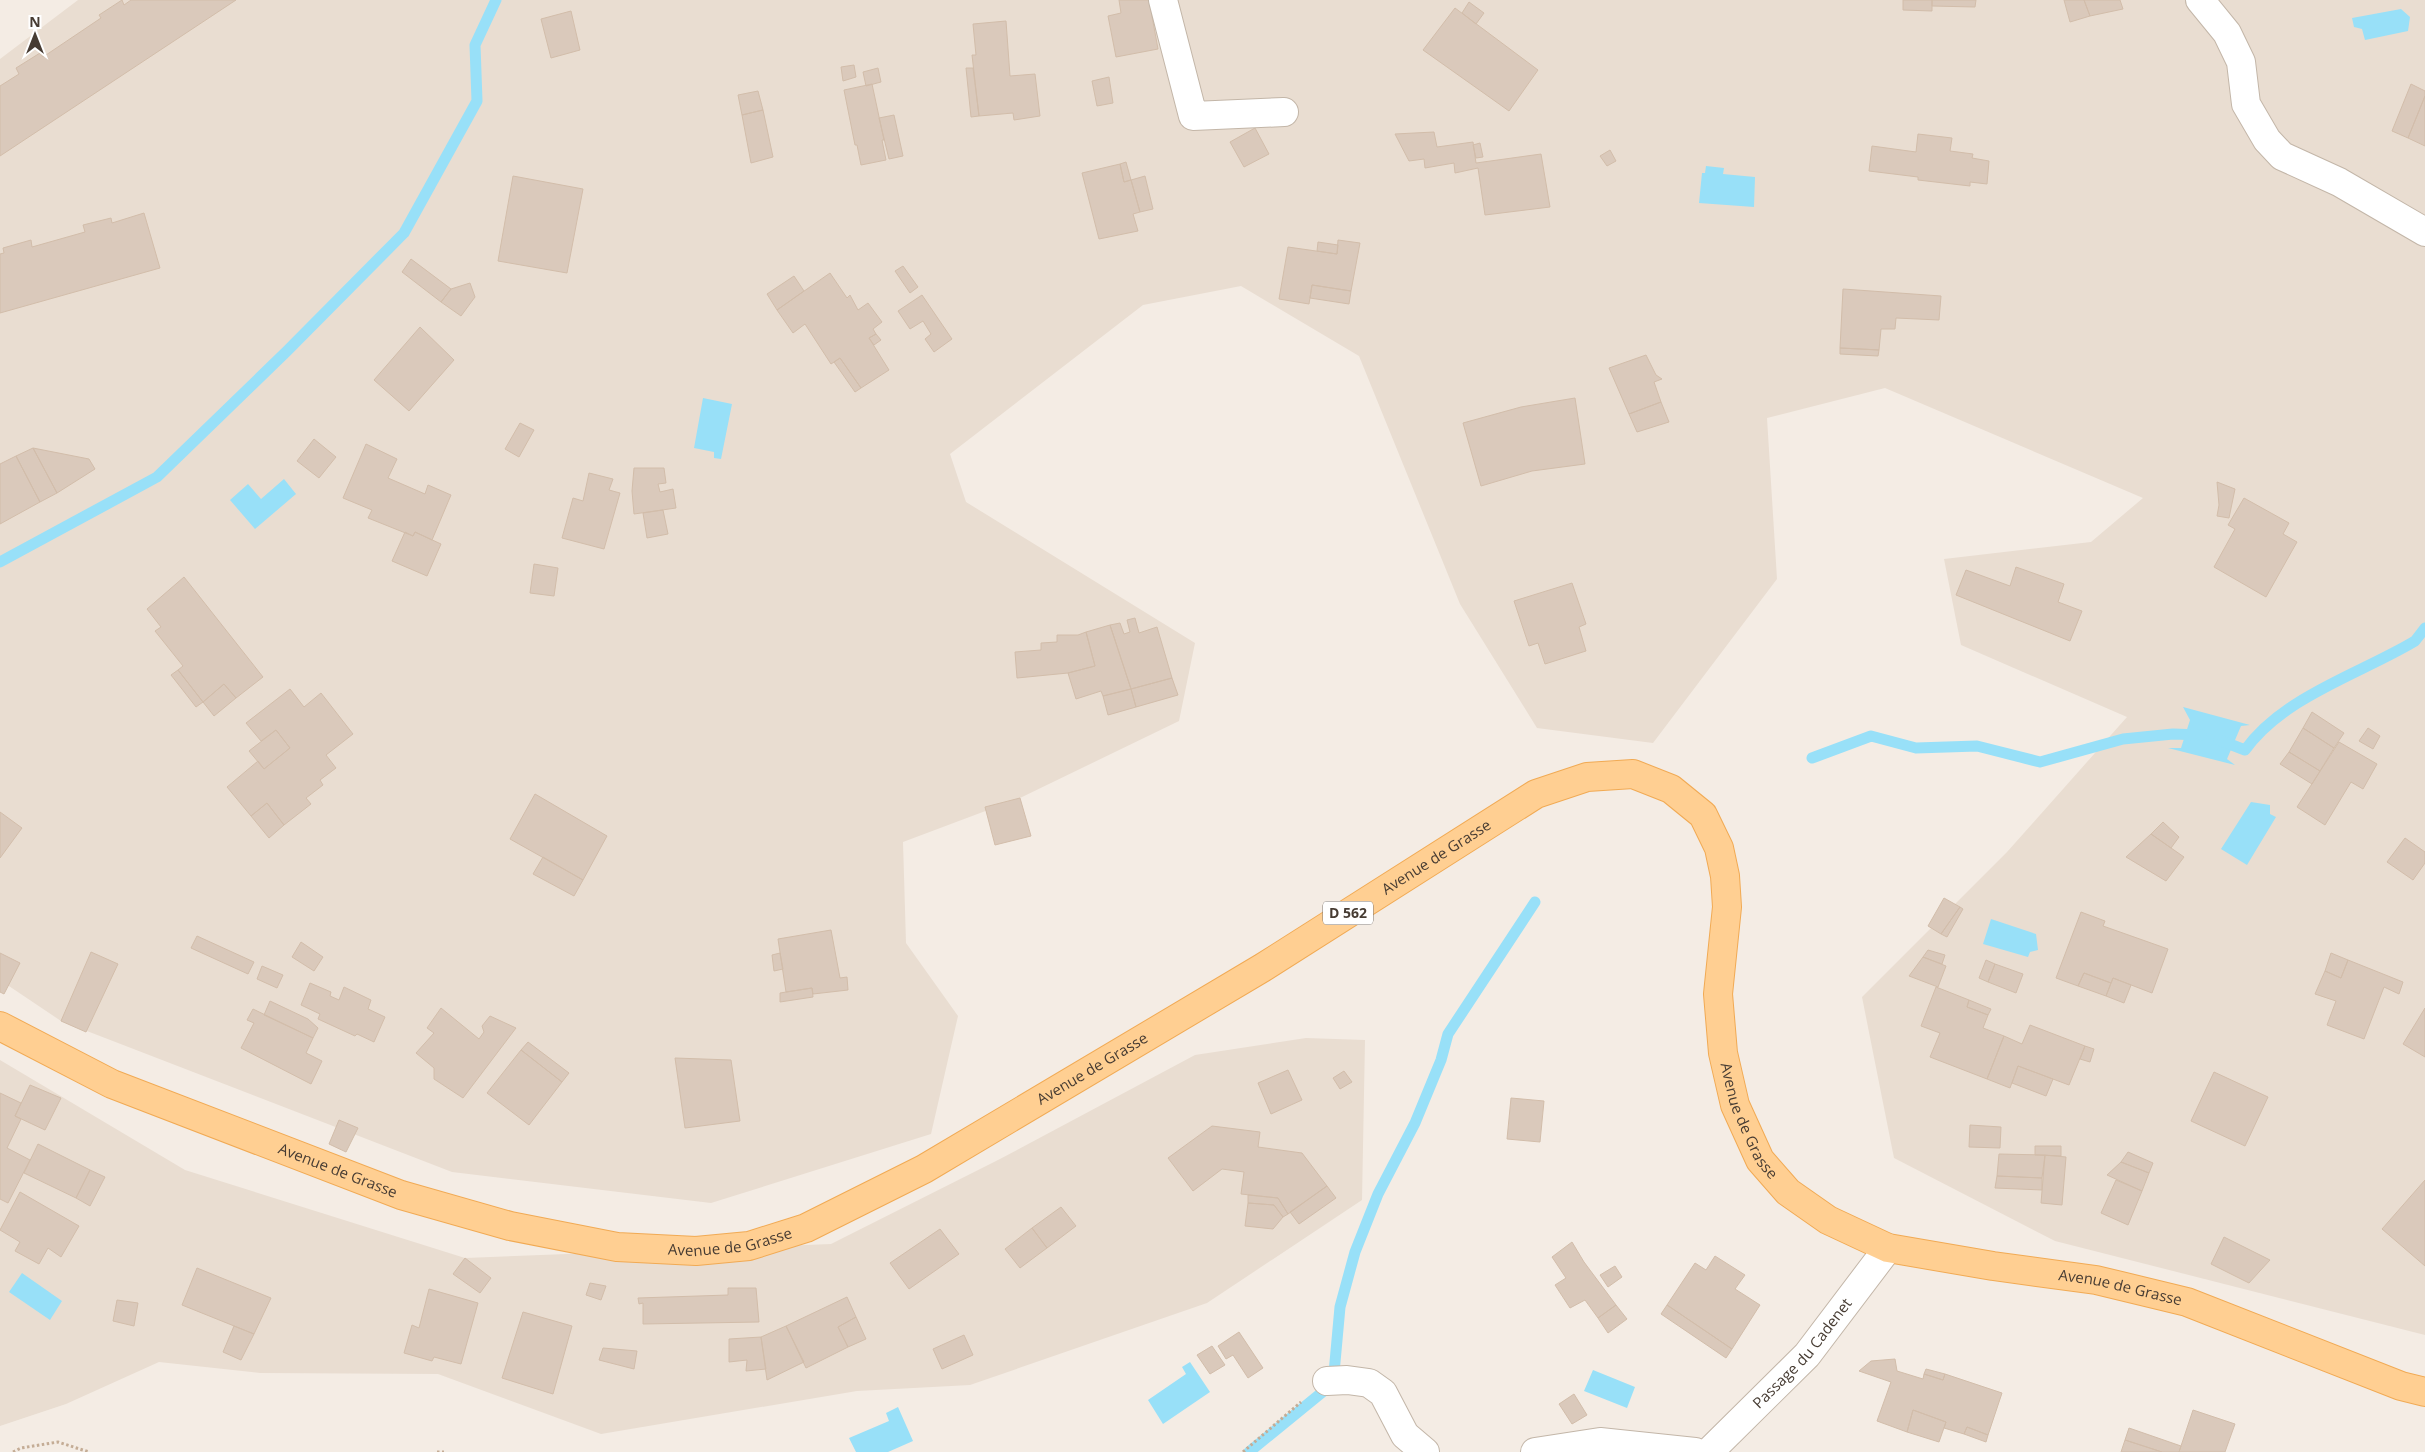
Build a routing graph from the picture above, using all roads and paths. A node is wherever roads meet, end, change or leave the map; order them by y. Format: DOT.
graph roads {
  1 [pos="1163,0"];
  2 [pos="2200,0"];
  3 [pos="1284,112"];
  4 [pos="2425,232"];
  5 [pos="0,1026"];
  6 [pos="1888,1248"];
  7 [pos="1337,1381"];
  8 [pos="2425,1392"];
  9 [pos="13,1452"];
  10 [pos="89,1452"];
  11 [pos="436,1452"];
  12 [pos="444,1452"];
  13 [pos="1242,1452"];
  14 [pos="1425,1452"];
  15 [pos="1535,1452"];
  16 [pos="1695,1452"];
  17 [pos="1709,1452"];
  1 -- 3 [label="street"];
  2 -- 4 [label="street"];
  5 -- 6 [label="main road, Avenue de Grasse / D 562"];
  6 -- 8 [label="main road, Avenue de Grasse / D 562"];
  6 -- 17 [label="street, Passage du Cadenet"];
  7 -- 13 [label="path"];
  7 -- 14 [label="street"];
  9 -- 10 [label="path"];
  11 -- 12 [label="path"];
  15 -- 16 [label="street"];
}
